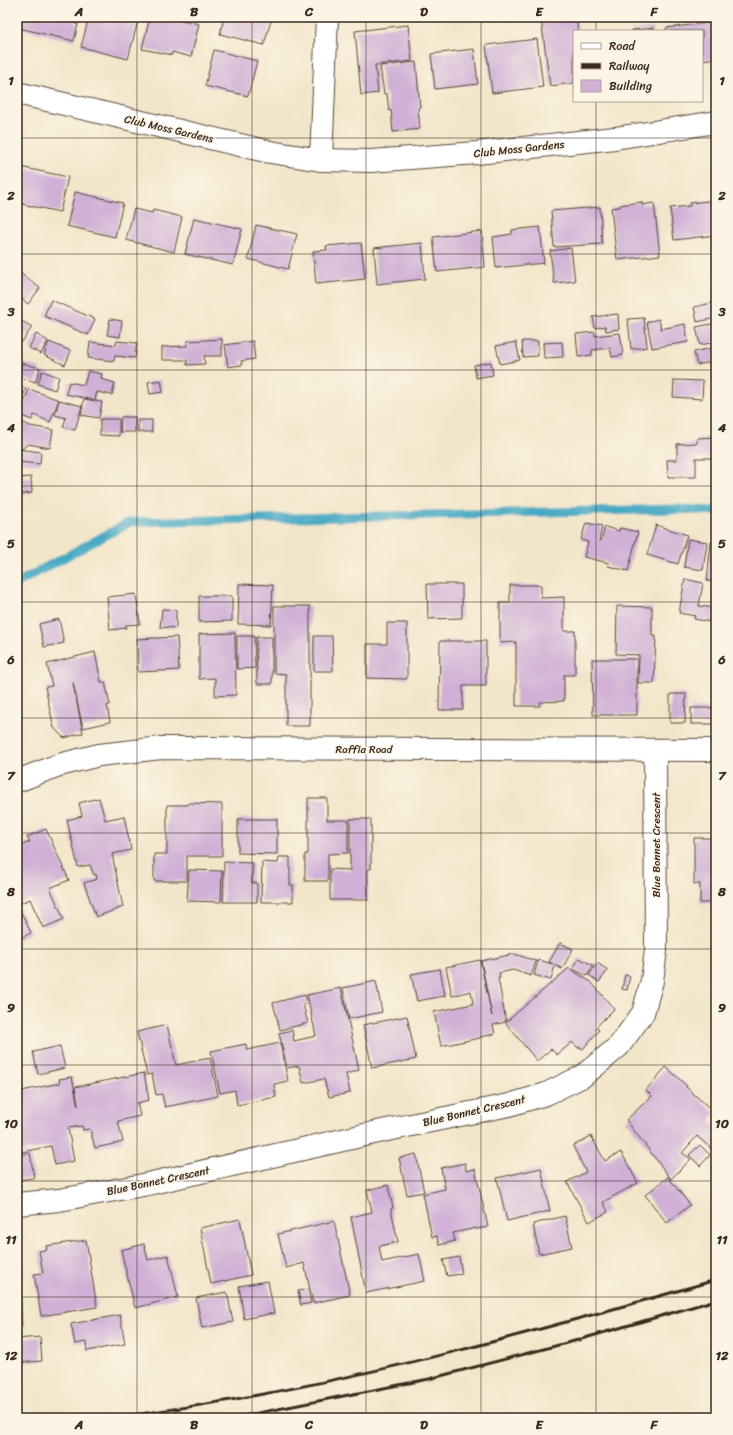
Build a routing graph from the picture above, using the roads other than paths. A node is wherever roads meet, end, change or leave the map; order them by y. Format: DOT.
graph roads {
  1 [pos="327,17"];
  2 [pos="17,93"];
  3 [pos="716,122"];
  4 [pos="321,160"];
  5 [pos="655,750"];
  6 [pos="716,750"];
  7 [pos="17,781"];
  8 [pos="17,1204"];
  1 -- 4 [label="street"];
  2 -- 4 [label="street, Club Moss Gardens"];
  3 -- 4 [label="street, Club Moss Gardens"];
  5 -- 6 [label="street, Raffia Road"];
  5 -- 7 [label="street, Raffia Road"];
  5 -- 8 [label="street, Blue Bonnet Crescent"];
}
